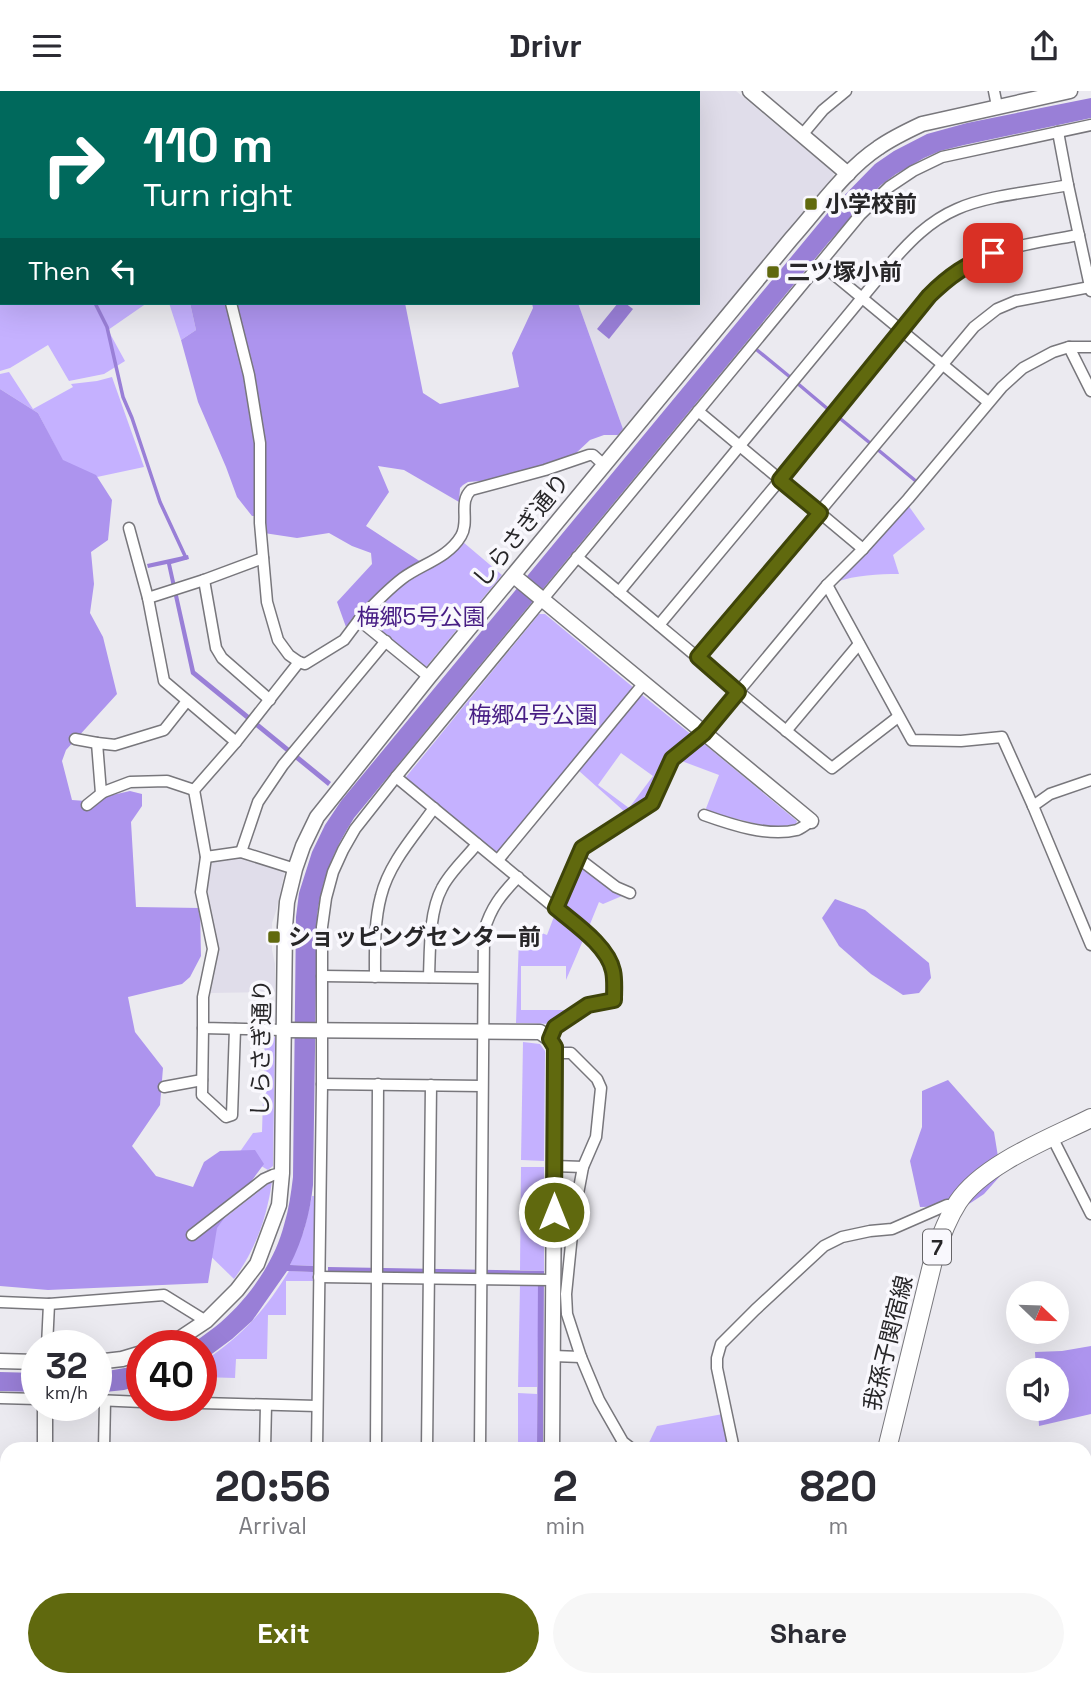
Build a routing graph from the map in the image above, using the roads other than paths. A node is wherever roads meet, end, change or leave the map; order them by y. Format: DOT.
graph roads {
  1 [pos="845,91"];
  2 [pos="994,91"];
  3 [pos="1070,91"];
  4 [pos="759,94"];
  5 [pos="997,106"];
  6 [pos="1091,125"];
  7 [pos="1058,132"];
  8 [pos="802,135"];
  9 [pos="848,174"];
  10 [pos="1068,185"];
  11 [pos="1079,235"];
  12 [pos="821,264"];
  13 [pos="1091,289"];
  14 [pos="863,298"];
  15 [pos="232,305"];
  16 [pos="901,330"];
  17 [pos="1069,347"];
  18 [pos="1091,347"];
  19 [pos="942,364"];
  20 [pos="1091,391"];
  21 [pos="988,402"];
  22 [pos="698,411"];
  23 [pos="739,445"];
  24 [pos="604,465"];
  25 [pos="780,480"];
  26 [pos="820,513"];
  27 [pos="129,528"];
  28 [pos="863,549"];
  29 [pos="578,557"];
  30 [pos="263,558"];
  31 [pos="517,579"];
  32 [pos="204,580"];
  33 [pos="827,585"];
  34 [pos="619,592"];
  35 [pos="148,598"];
  36 [pos="540,598"];
  37 [pos="359,620"];
  38 [pos="659,625"];
  39 [pos="386,641"];
  40 [pos="859,644"];
  41 [pos="698,657"];
  42 [pos="299,662"];
  43 [pos="429,677"];
  44 [pos="643,684"];
  45 [pos="738,692"];
  46 [pos="271,700"];
  47 [pos="187,701"];
  48 [pos="898,717"];
  49 [pos="786,731"];
  50 [pos="704,733"];
  51 [pos="75,739"];
  52 [pos="236,742"];
  53 [pos="97,743"];
  54 [pos="396,777"];
  55 [pos="1091,780"];
  56 [pos="194,790"];
  57 [pos="102,793"];
  58 [pos="87,805"];
  59 [pos="1033,806"];
  60 [pos="434,808"];
  61 [pos="704,815"];
  62 [pos="811,821"];
  63 [pos="477,844"];
  64 [pos="241,852"];
  65 [pos="206,857"];
  66 [pos="578,858"];
  67 [pos="498,860"];
  68 [pos="295,869"];
  69 [pos="517,877"];
  70 [pos="630,893"];
  71 [pos="556,908"];
  72 [pos="1091,945"];
  73 [pos="322,977"];
  74 [pos="375,977"];
  75 [pos="429,977"];
  76 [pos="484,978"];
  77 [pos="203,1028"];
  78 [pos="235,1029"];
  79 [pos="288,1030"];
  80 [pos="319,1031"];
  81 [pos="483,1032"];
  82 [pos="552,1046"];
  83 [pos="202,1080"];
  84 [pos="322,1084"];
  85 [pos="378,1084"];
  86 [pos="431,1085"];
  87 [pos="482,1086"];
  88 [pos="164,1087"];
  89 [pos="1091,1118"];
  90 [pos="1052,1137"];
  91 [pos="554,1166"];
  92 [pos="583,1167"];
  93 [pos="282,1173"];
  94 [pos="956,1206"];
  95 [pos="1091,1214"];
  96 [pos="192,1235"];
  97 [pos="318,1277"];
  98 [pos="377,1278"];
  99 [pos="429,1279"];
  100 [pos="481,1280"];
  101 [pos="553,1280"];
  102 [pos="0,1302"];
  103 [pos="49,1304"];
  104 [pos="206,1321"];
  105 [pos="48,1330"];
  106 [pos="192,1330"];
  107 [pos="553,1356"];
  108 [pos="581,1357"];
  109 [pos="0,1361"];
  110 [pos="21,1361"];
  111 [pos="0,1398"];
  112 [pos="21,1399"];
  113 [pos="217,1403"];
  114 [pos="266,1405"];
  115 [pos="317,1406"];
  116 [pos="45,1421"];
  117 [pos="102,1421"];
  118 [pos="45,1442"];
  119 [pos="103,1442"];
  120 [pos="265,1442"];
  121 [pos="317,1442"];
  122 [pos="376,1442"];
  123 [pos="427,1442"];
  124 [pos="480,1442"];
  125 [pos="552,1442"];
  126 [pos="622,1442"];
  127 [pos="733,1442"];
  128 [pos="889,1442"];
  1 -- 8 [label="street"];
  2 -- 5 [label="street"];
  3 -- 5 [label="street, しらさぎ通り"];
  4 -- 8 [label="street"];
  5 -- 9 [label="street, しらさぎ通り"];
  6 -- 7 [label="street"];
  7 -- 10 [label="street"];
  7 -- 12 [label="street"];
  8 -- 9 [label="street"];
  9 -- 24 [label="street, しらさぎ通り"];
  10 -- 11 [label="street"];
  10 -- 14 [label="street"];
  11 -- 13 [label="street"];
  11 -- 16 [label="street"];
  12 -- 14 [label="street"];
  12 -- 22 [label="street"];
  13 -- 19 [label="street"];
  14 -- 16 [label="street"];
  14 -- 23 [label="street"];
  15 -- 30 [label="street"];
  16 -- 19 [label="street"];
  16 -- 25 [label="street"];
  17 -- 18 [label="street"];
  17 -- 20 [label="street"];
  17 -- 21 [label="street"];
  19 -- 21 [label="street"];
  19 -- 26 [label="street"];
  21 -- 28 [label="street"];
  22 -- 23 [label="street"];
  22 -- 29 [label="street"];
  23 -- 25 [label="street"];
  23 -- 34 [label="street"];
  24 -- 31 [label="street, しらさぎ通り"];
  24 -- 37 [label="street"];
  25 -- 26 [label="street"];
  25 -- 38 [label="street"];
  26 -- 28 [label="street"];
  26 -- 41 [label="street"];
  27 -- 35 [label="street"];
  28 -- 33 [label="street"];
  29 -- 34 [label="street"];
  29 -- 36 [label="street"];
  30 -- 32 [label="street"];
  30 -- 42 [label="street"];
  31 -- 36 [label="street"];
  31 -- 43 [label="street, しらさぎ通り"];
  32 -- 35 [label="street"];
  32 -- 46 [label="street"];
  33 -- 40 [label="street"];
  33 -- 45 [label="street"];
  34 -- 38 [label="street"];
  35 -- 47 [label="street"];
  36 -- 44 [label="street"];
  36 -- 54 [label="street"];
  37 -- 39 [label="street"];
  37 -- 42 [label="street"];
  38 -- 41 [label="street"];
  39 -- 43 [label="street"];
  39 -- 64 [label="street"];
  40 -- 48 [label="street"];
  40 -- 49 [label="street"];
  41 -- 45 [label="street"];
  42 -- 46 [label="street"];
  43 -- 68 [label="street, しらさぎ通り"];
  44 -- 50 [label="street"];
  44 -- 67 [label="street"];
  45 -- 49 [label="street"];
  45 -- 50 [label="street"];
  46 -- 52 [label="street"];
  47 -- 52 [label="street"];
  47 -- 53 [label="street"];
  48 -- 49 [label="street"];
  48 -- 59 [label="street"];
  50 -- 62 [label="street"];
  50 -- 66 [label="street"];
  51 -- 53 [label="street"];
  52 -- 56 [label="street"];
  53 -- 57 [label="street"];
  54 -- 60 [label="street"];
  54 -- 73 [label="street"];
  55 -- 59 [label="street"];
  56 -- 57 [label="street"];
  56 -- 65 [label="street"];
  57 -- 58 [label="street"];
  59 -- 72 [label="street"];
  60 -- 63 [label="street"];
  60 -- 74 [label="street"];
  61 -- 62 [label="street"];
  63 -- 67 [label="street"];
  63 -- 75 [label="street"];
  64 -- 65 [label="street"];
  64 -- 68 [label="street"];
  65 -- 77 [label="street"];
  66 -- 70 [label="street"];
  66 -- 71 [label="street"];
  67 -- 69 [label="street"];
  68 -- 79 [label="street, しらさぎ通り"];
  69 -- 71 [label="street"];
  69 -- 76 [label="street"];
  71 -- 82 [label="street"];
  73 -- 74 [label="street"];
  73 -- 80 [label="street"];
  74 -- 75 [label="street"];
  75 -- 76 [label="street"];
  76 -- 81 [label="street"];
  77 -- 78 [label="street"];
  77 -- 83 [label="street"];
  78 -- 79 [label="street"];
  78 -- 83 [label="street"];
  79 -- 80 [label="street"];
  79 -- 93 [label="street, しらさぎ通り"];
  80 -- 81 [label="street"];
  80 -- 84 [label="street"];
  81 -- 82 [label="street"];
  81 -- 87 [label="street"];
  82 -- 91 [label="street"];
  82 -- 92 [label="street"];
  83 -- 88 [label="street"];
  84 -- 85 [label="street"];
  84 -- 97 [label="street"];
  85 -- 86 [label="street"];
  85 -- 98 [label="street"];
  86 -- 87 [label="street"];
  86 -- 99 [label="street"];
  87 -- 100 [label="street"];
  89 -- 90 [label="main road, 我孫子関宿線 / 7"];
  90 -- 94 [label="main road, 我孫子関宿線 / 7"];
  90 -- 95 [label="street"];
  91 -- 92 [label="street"];
  91 -- 101 [label="street"];
  92 -- 108 [label="street"];
  93 -- 96 [label="street"];
  93 -- 104 [label="street, しらさぎ通り"];
  94 -- 127 [label="street"];
  94 -- 128 [label="main road, 我孫子関宿線 / 7"];
  97 -- 98 [label="street"];
  97 -- 115 [label="street"];
  98 -- 99 [label="street"];
  98 -- 122 [label="street"];
  99 -- 100 [label="street"];
  99 -- 123 [label="street"];
  100 -- 101 [label="street"];
  100 -- 124 [label="street"];
  101 -- 107 [label="street"];
  102 -- 103 [label="street"];
  103 -- 104 [label="street"];
  103 -- 105 [label="street"];
  104 -- 106 [label="street, しらさぎ通り"];
  107 -- 108 [label="street"];
  107 -- 125 [label="street"];
  108 -- 126 [label="street"];
  109 -- 110 [label="street"];
  111 -- 112 [label="street"];
  113 -- 114 [label="street"];
  114 -- 115 [label="street"];
  114 -- 120 [label="street"];
  115 -- 121 [label="street"];
  116 -- 118 [label="street"];
  117 -- 119 [label="street"];
}
